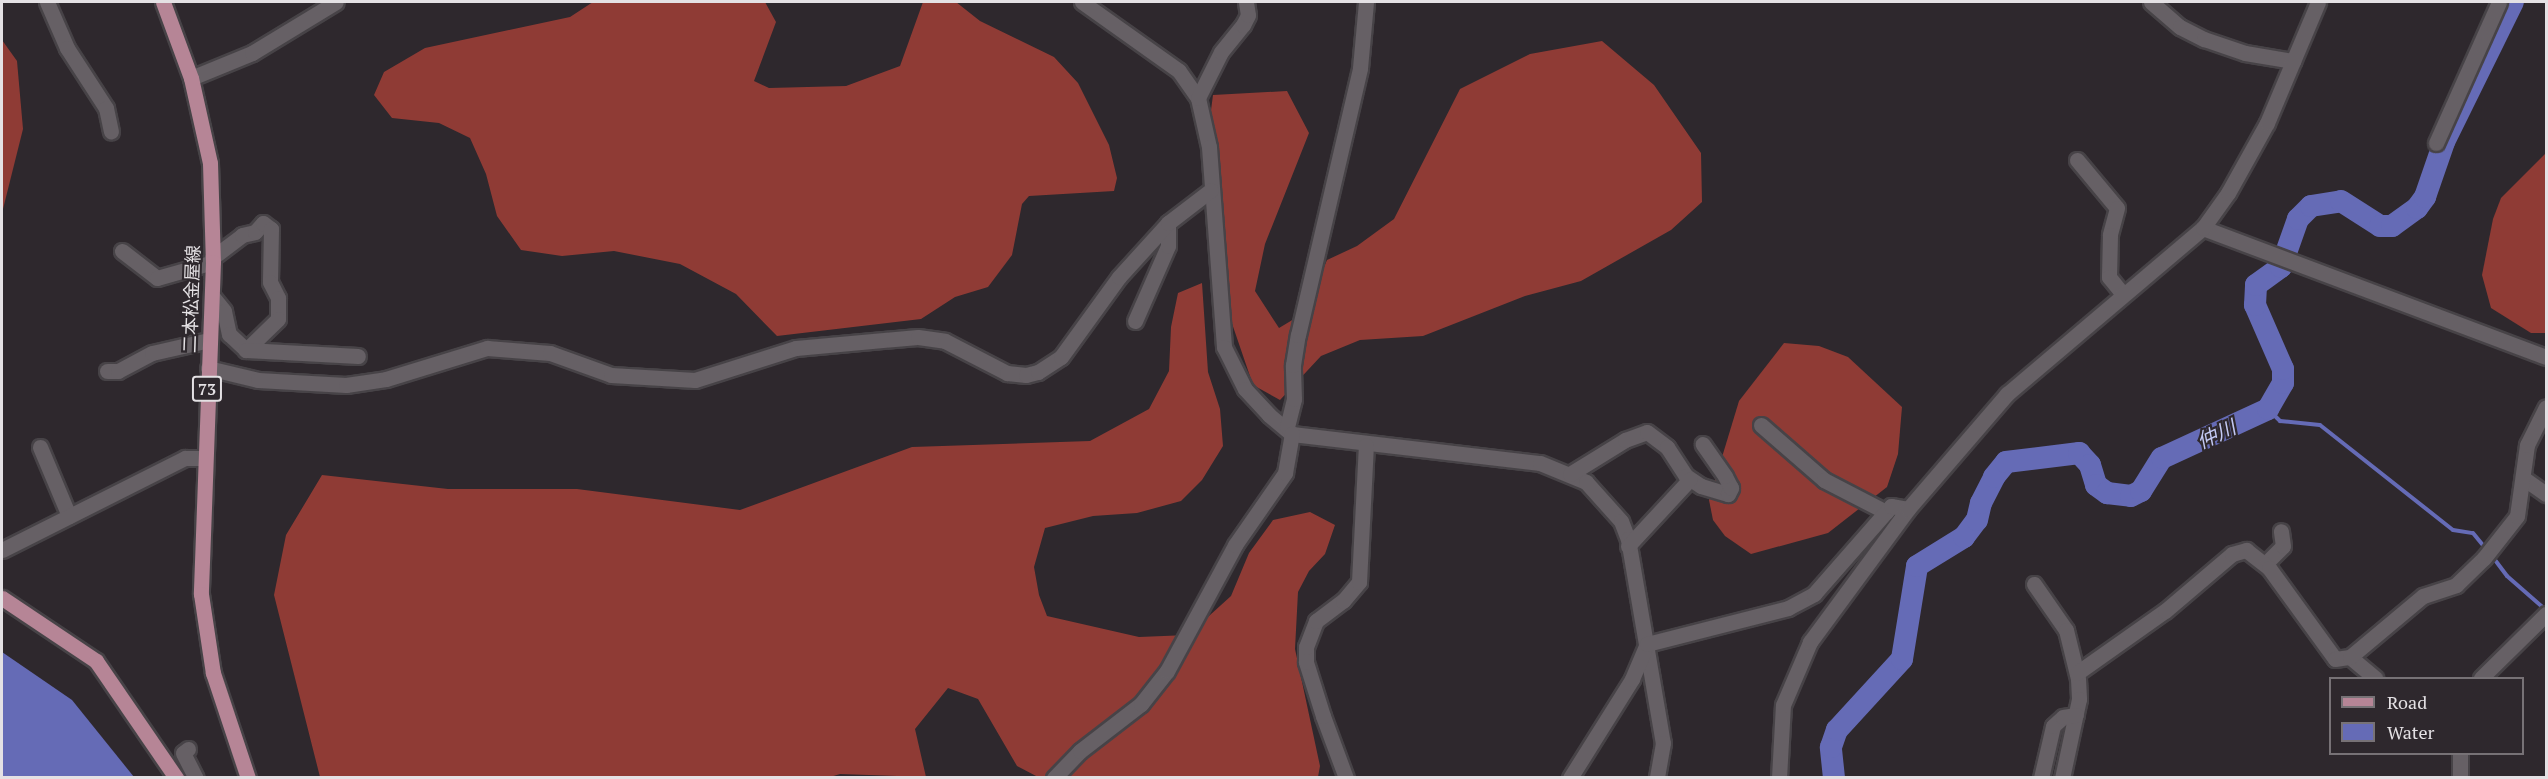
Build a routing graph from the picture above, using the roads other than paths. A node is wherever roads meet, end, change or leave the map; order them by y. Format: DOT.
graph roads {
  1 [pos="47,2"];
  2 [pos="163,2"];
  3 [pos="336,2"];
  4 [pos="1082,2"];
  5 [pos="1246,2"];
  6 [pos="1366,2"];
  7 [pos="2151,2"];
  8 [pos="2318,2"];
  9 [pos="2495,3"];
  10 [pos="2293,61"];
  11 [pos="191,78"];
  12 [pos="1198,98"];
  13 [pos="111,131"];
  14 [pos="2436,143"];
  15 [pos="2077,160"];
  16 [pos="1211,190"];
  17 [pos="1168,223"];
  18 [pos="2203,228"];
  19 [pos="122,250"];
  20 [pos="213,260"];
  21 [pos="2123,294"];
  22 [pos="212,296"];
  23 [pos="1135,321"];
  24 [pos="209,340"];
  25 [pos="246,350"];
  26 [pos="358,356"];
  27 [pos="2547,357"];
  28 [pos="208,368"];
  29 [pos="107,371"];
  30 [pos="2547,407"];
  31 [pos="1761,424"];
  32 [pos="1290,431"];
  33 [pos="1703,444"];
  34 [pos="1366,445"];
  35 [pos="40,447"];
  36 [pos="204,458"];
  37 [pos="1570,474"];
  38 [pos="2523,478"];
  39 [pos="1690,479"];
  40 [pos="2547,494"];
  41 [pos="1908,509"];
  42 [pos="1886,512"];
  43 [pos="69,516"];
  44 [pos="2281,531"];
  45 [pos="1629,546"];
  46 [pos="2,550"];
  47 [pos="2265,564"];
  48 [pos="2034,584"];
  49 [pos="2,598"];
  50 [pos="2547,614"];
  51 [pos="1647,644"];
  52 [pos="2350,657"];
  53 [pos="2077,673"];
  54 [pos="2374,677"];
  55 [pos="2482,677"];
  56 [pos="2076,715"];
  57 [pos="188,749"];
  58 [pos="2460,755"];
  59 [pos="176,777"];
  60 [pos="196,777"];
  61 [pos="248,777"];
  62 [pos="1054,777"];
  63 [pos="1346,777"];
  64 [pos="1570,777"];
  65 [pos="1658,777"];
  66 [pos="1779,777"];
  67 [pos="2042,777"];
  68 [pos="2062,777"];
  69 [pos="2460,777"];
  1 -- 13 [label="street"];
  2 -- 11 [label="main road, 二本松金屋線 / 73"];
  3 -- 11 [label="street"];
  4 -- 12 [label="street"];
  5 -- 12 [label="street"];
  6 -- 32 [label="street"];
  7 -- 10 [label="street"];
  8 -- 10 [label="street"];
  9 -- 14 [label="street"];
  10 -- 18 [label="street"];
  11 -- 20 [label="main road, 二本松金屋線 / 73"];
  12 -- 16 [label="street"];
  15 -- 21 [label="street"];
  16 -- 17 [label="street"];
  16 -- 32 [label="street"];
  17 -- 23 [label="street"];
  17 -- 28 [label="street"];
  18 -- 21 [label="street"];
  18 -- 27 [label="street"];
  19 -- 20 [label="street"];
  20 -- 22 [label="main road, 二本松金屋線 / 73"];
  20 -- 25 [label="street"];
  21 -- 41 [label="street"];
  22 -- 24 [label="main road, 二本松金屋線 / 73"];
  22 -- 25 [label="street"];
  24 -- 28 [label="main road, 二本松金屋線 / 73"];
  24 -- 29 [label="street"];
  25 -- 26 [label="street"];
  28 -- 36 [label="main road, 二本松金屋線 / 73"];
  30 -- 38 [label="street"];
  31 -- 42 [label="street"];
  32 -- 34 [label="street"];
  32 -- 62 [label="street"];
  33 -- 39 [label="street"];
  34 -- 37 [label="street"];
  34 -- 63 [label="street"];
  35 -- 43 [label="street"];
  36 -- 43 [label="street"];
  36 -- 61 [label="main road, 二本松金屋線 / 73"];
  37 -- 39 [label="street"];
  37 -- 45 [label="street"];
  38 -- 40 [label="street"];
  38 -- 52 [label="street"];
  39 -- 45 [label="street"];
  41 -- 42 [label="street"];
  41 -- 66 [label="street"];
  42 -- 51 [label="street"];
  43 -- 46 [label="street"];
  44 -- 47 [label="street"];
  45 -- 51 [label="street"];
  47 -- 52 [label="street"];
  47 -- 53 [label="street"];
  48 -- 53 [label="street"];
  49 -- 59 [label="main road"];
  50 -- 55 [label="street"];
  51 -- 64 [label="street"];
  51 -- 65 [label="street"];
  52 -- 54 [label="street"];
  53 -- 56 [label="street"];
  56 -- 67 [label="street"];
  56 -- 68 [label="street"];
  57 -- 60 [label="street"];
  58 -- 69 [label="street"];
}
